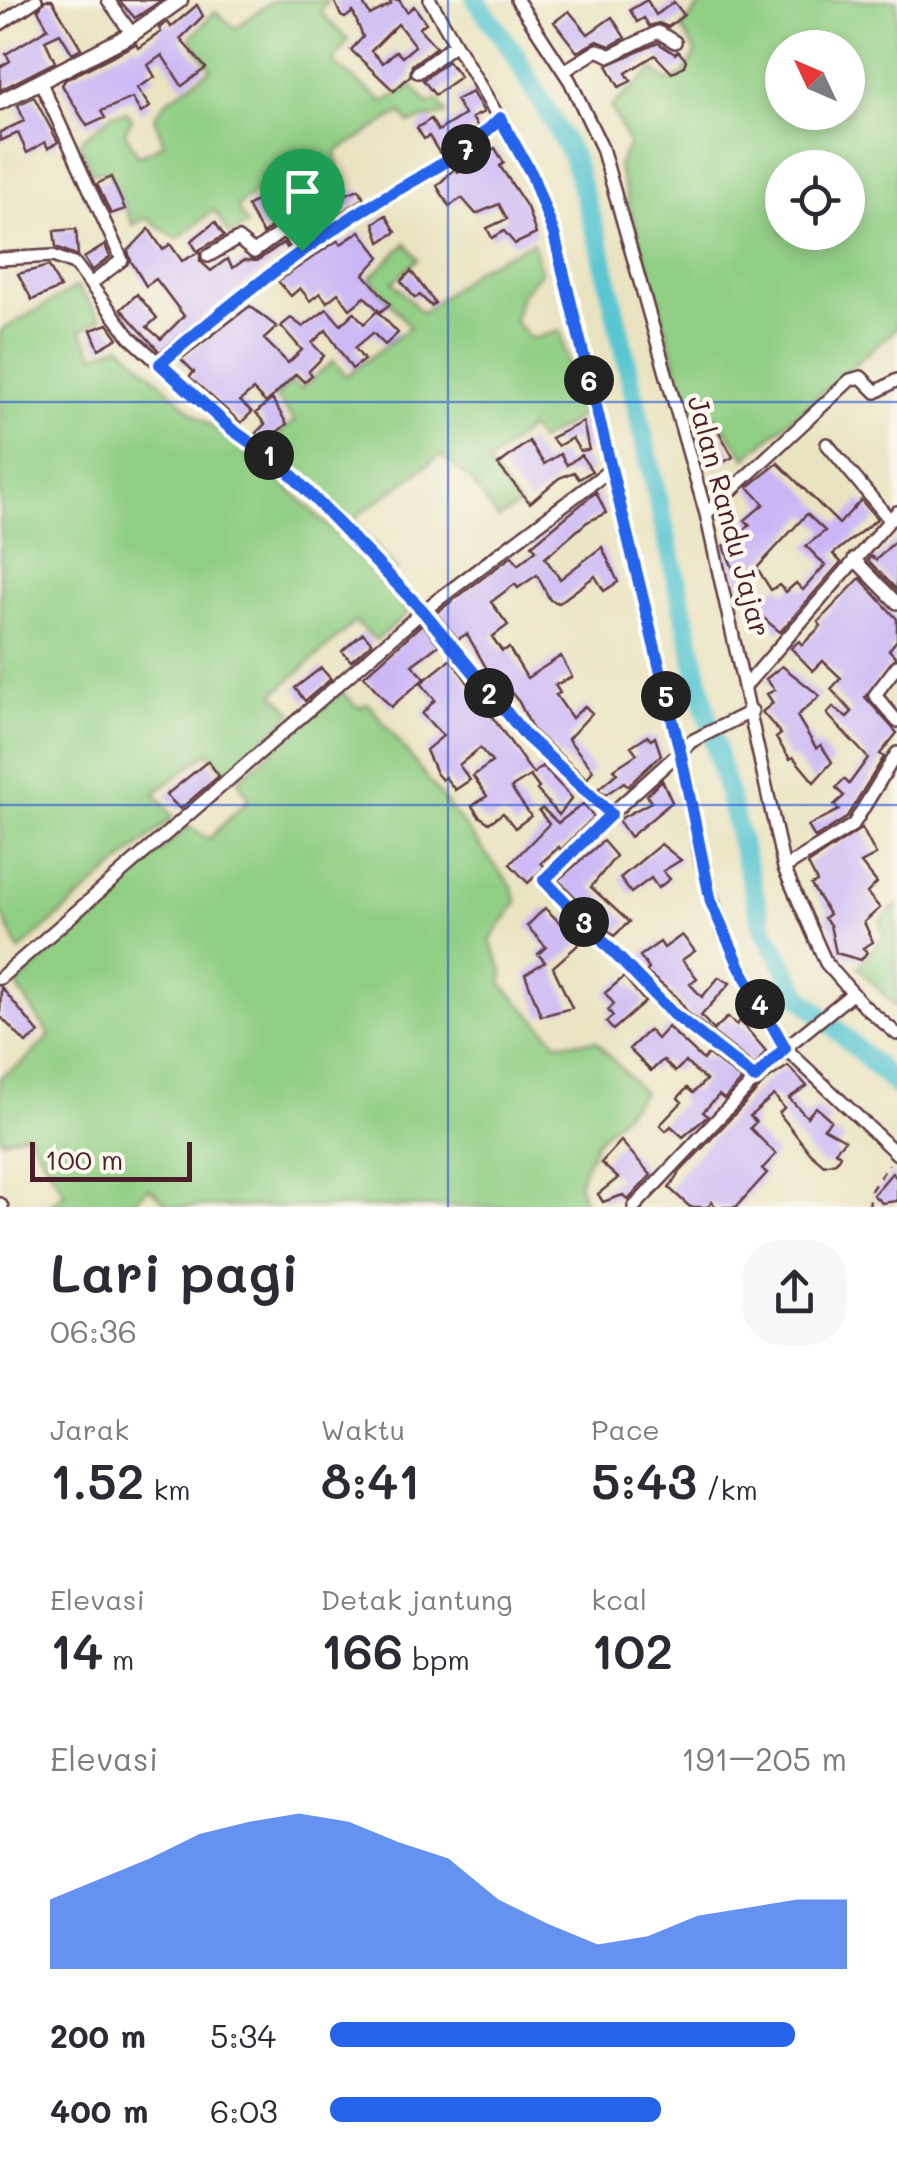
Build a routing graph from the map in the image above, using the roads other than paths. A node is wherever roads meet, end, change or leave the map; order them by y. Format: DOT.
graph roads {
  1 [pos="36,0"];
  2 [pos="108,0"];
  3 [pos="180,0"];
  4 [pos="430,0"];
  5 [pos="517,0"];
  6 [pos="0,24"];
  7 [pos="132,34"];
  8 [pos="675,42"];
  9 [pos="456,44"];
  10 [pos="570,67"];
  11 [pos="418,72"];
  12 [pos="42,82"];
  13 [pos="0,102"];
  14 [pos="500,118"];
  15 [pos="302,251"];
  16 [pos="208,256"];
  17 [pos="0,259"];
  18 [pos="92,282"];
  19 [pos="160,364"];
  20 [pos="897,380"];
  21 [pos="827,444"];
  22 [pos="610,470"];
  23 [pos="706,514"];
  24 [pos="894,516"];
  25 [pos="854,558"];
  26 [pos="897,602"];
  27 [pos="423,611"];
  28 [pos="897,666"];
  29 [pos="748,684"];
  30 [pos="752,712"];
  31 [pos="897,721"];
  32 [pos="680,751"];
  33 [pos="897,753"];
  34 [pos="611,814"];
  35 [pos="784,868"];
  36 [pos="0,978"];
  37 [pos="848,997"];
  38 [pos="897,1034"];
  39 [pos="790,1044"];
  40 [pos="755,1078"];
  41 [pos="897,1154"];
  42 [pos="643,1204"];
  1 -- 6 [label="street"];
  2 -- 7 [label="street"];
  3 -- 7 [label="street"];
  4 -- 9 [label="street"];
  5 -- 10 [label="street, Jalan Randu Jajar"];
  7 -- 12 [label="street"];
  8 -- 10 [label="street"];
  9 -- 11 [label="street"];
  9 -- 14 [label="street"];
  10 -- 23 [label="street, Jalan Randu Jajar"];
  12 -- 13 [label="street"];
  12 -- 18 [label="street"];
  14 -- 15 [label="street"];
  14 -- 22 [label="street"];
  15 -- 16 [label="street"];
  15 -- 19 [label="street"];
  17 -- 18 [label="street"];
  18 -- 19 [label="street"];
  19 -- 27 [label="street"];
  20 -- 23 [label="street"];
  21 -- 24 [label="street"];
  22 -- 27 [label="street"];
  22 -- 32 [label="street"];
  23 -- 29 [label="street, Jalan Randu Jajar"];
  24 -- 25 [label="street"];
  25 -- 26 [label="street"];
  25 -- 29 [label="street"];
  27 -- 34 [label="street"];
  27 -- 36 [label="street"];
  28 -- 31 [label="street"];
  29 -- 30 [label="street, Jalan Randu Jajar"];
  30 -- 32 [label="street"];
  30 -- 35 [label="street, Jalan Randu Jajar"];
  32 -- 34 [label="street"];
  32 -- 39 [label="street"];
  33 -- 35 [label="street"];
  34 -- 40 [label="street"];
  35 -- 37 [label="street, Jalan Randu Jajar"];
  37 -- 38 [label="street, Jalan Randu Jajar"];
  37 -- 39 [label="street"];
  39 -- 40 [label="street"];
  39 -- 41 [label="street"];
  40 -- 42 [label="street"];
}
